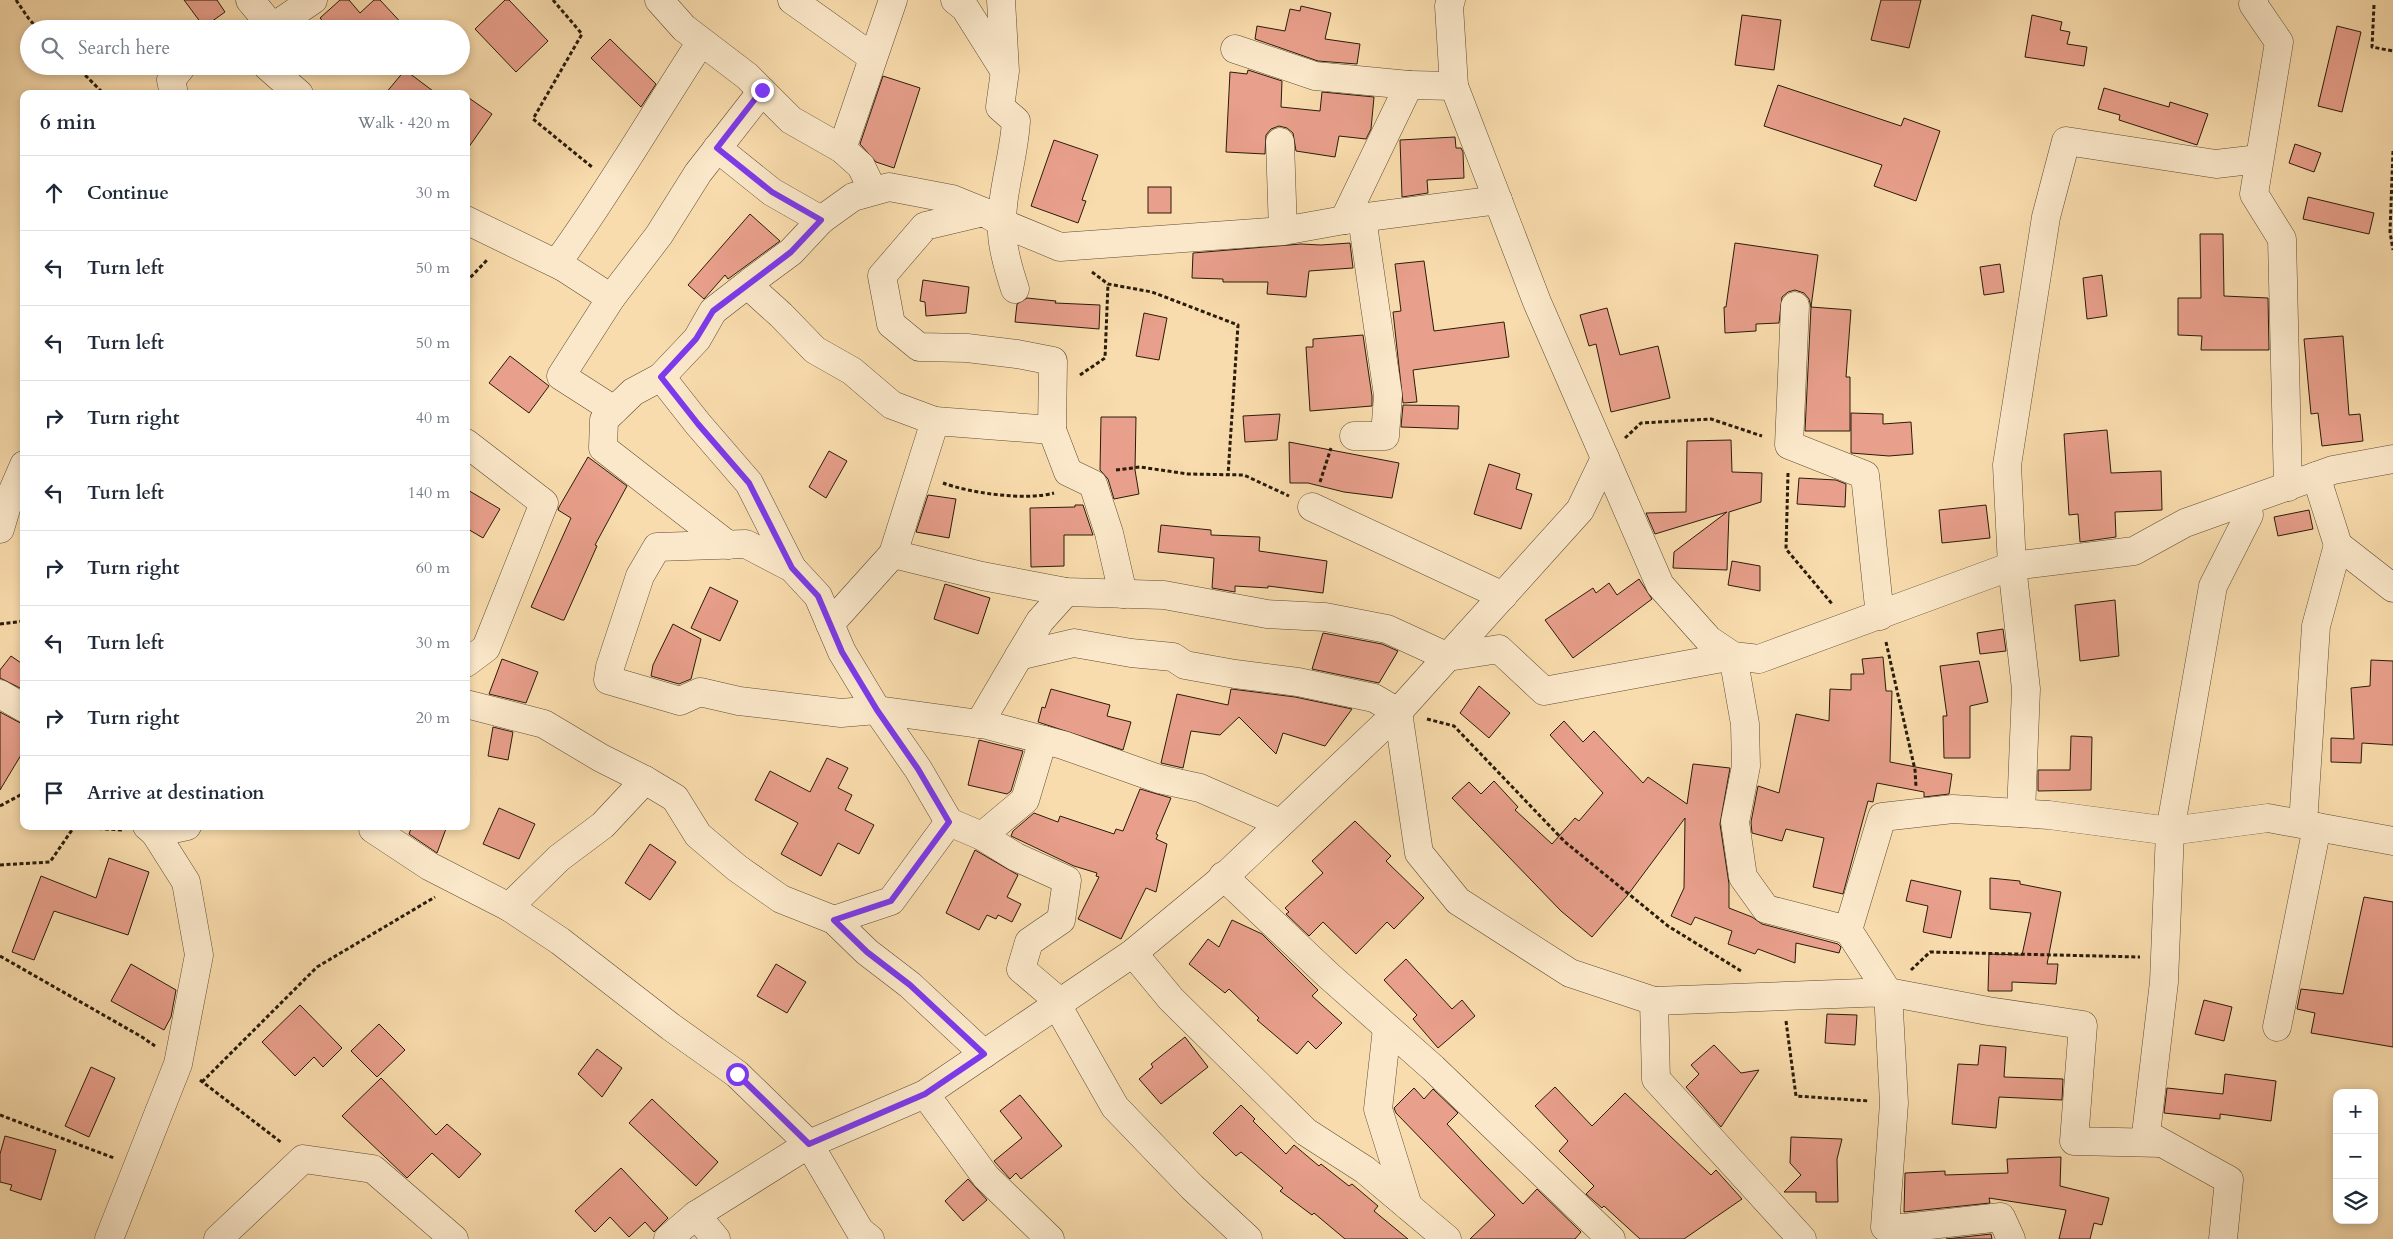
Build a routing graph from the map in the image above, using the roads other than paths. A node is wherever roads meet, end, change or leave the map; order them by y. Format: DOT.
graph roads {
  1 [pos="250,0"];
  2 [pos="313,0"];
  3 [pos="659,0"];
  4 [pos="792,0"];
  5 [pos="893,0"];
  6 [pos="956,0"];
  7 [pos="1001,0"];
  8 [pos="1451,0"];
  9 [pos="2254,0"];
  10 [pos="265,20"];
  11 [pos="283,20"];
  12 [pos="701,42"];
  13 [pos="1235,49"];
  14 [pos="872,57"];
  15 [pos="1005,71"];
  16 [pos="175,75"];
  17 [pos="278,75"];
  18 [pos="1409,85"];
  19 [pos="1454,86"];
  20 [pos="173,90"];
  21 [pos="295,90"];
  22 [pos="762,90"];
  23 [pos="1280,142"];
  24 [pos="717,148"];
  25 [pos="842,149"];
  26 [pos="2259,159"];
  27 [pos="873,191"];
  28 [pos="1498,200"];
  29 [pos="993,217"];
  30 [pos="1353,219"];
  31 [pos="821,220"];
  32 [pos="470,222"];
  33 [pos="1284,231"];
  34 [pos="562,267"];
  35 [pos="753,280"];
  36 [pos="1016,290"];
  37 [pos="611,298"];
  38 [pos="1795,306"];
  39 [pos="661,377"];
  40 [pos="614,410"];
  41 [pos="935,421"];
  42 [pos="1052,430"];
  43 [pos="1354,436"];
  44 [pos="470,446"];
  45 [pos="1605,458"];
  46 [pos="2393,460"];
  47 [pos="20,474"];
  48 [pos="2316,476"];
  49 [pos="2288,487"];
  50 [pos="2248,502"];
  51 [pos="1312,507"];
  52 [pos="0,529"];
  53 [pos="728,545"];
  54 [pos="2338,545"];
  55 [pos="893,554"];
  56 [pos="2012,566"];
  57 [pos="792,568"];
  58 [pos="2393,588"];
  59 [pos="1066,592"];
  60 [pos="1122,594"];
  61 [pos="1503,596"];
  62 [pos="1880,616"];
  63 [pos="830,624"];
  64 [pos="1019,656"];
  65 [pos="1733,656"];
  66 [pos="1448,657"];
  67 [pos="470,660"];
  68 [pos="0,694"];
  69 [pos="470,704"];
  70 [pos="20,706"];
  71 [pos="877,710"];
  72 [pos="1398,712"];
  73 [pos="979,724"];
  74 [pos="1043,740"];
  75 [pos="645,780"];
  76 [pos="2021,813"];
  77 [pos="949,822"];
  78 [pos="1280,823"];
  79 [pos="2310,826"];
  80 [pos="152,830"];
  81 [pos="376,830"];
  82 [pos="2170,831"];
  83 [pos="982,836"];
  84 [pos="2393,841"];
  85 [pos="1223,876"];
  86 [pos="509,907"];
  87 [pos="834,920"];
  88 [pos="1848,930"];
  89 [pos="1134,953"];
  90 [pos="1888,992"];
  91 [pos="1654,1001"];
  92 [pos="1059,1004"];
  93 [pos="2278,1026"];
  94 [pos="1387,1028"];
  95 [pos="984,1054"];
  96 [pos="925,1094"];
  97 [pos="2161,1142"];
  98 [pos="809,1144"];
  99 [pos="1408,1206"];
  100 [pos="696,1215"];
  101 [pos="109,1239"];
  102 [pos="218,1239"];
  103 [pos="454,1239"];
  104 [pos="668,1239"];
  105 [pos="716,1239"];
  106 [pos="870,1239"];
  107 [pos="1050,1239"];
  108 [pos="1248,1239"];
  109 [pos="1447,1239"];
  110 [pos="1611,1239"];
  111 [pos="1802,1239"];
  112 [pos="2011,1239"];
  113 [pos="2223,1239"];
  1 -- 10 [label="street"];
  2 -- 11 [label="street"];
  3 -- 12 [label="street"];
  4 -- 14 [label="street"];
  5 -- 14 [label="street"];
  6 -- 15 [label="street"];
  7 -- 15 [label="street"];
  8 -- 19 [label="street"];
  9 -- 26 [label="street"];
  12 -- 22 [label="street"];
  12 -- 34 [label="street"];
  13 -- 18 [label="street"];
  14 -- 25 [label="street"];
  15 -- 29 [label="street"];
  16 -- 20 [label="street"];
  17 -- 21 [label="street"];
  18 -- 19 [label="street"];
  18 -- 30 [label="street"];
  19 -- 28 [label="street"];
  22 -- 24 [label="street"];
  22 -- 25 [label="street"];
  23 -- 33 [label="street"];
  24 -- 31 [label="street"];
  24 -- 37 [label="street"];
  25 -- 27 [label="street"];
  26 -- 49 [label="street"];
  26 -- 56 [label="street"];
  27 -- 29 [label="street"];
  27 -- 31 [label="street"];
  28 -- 30 [label="street"];
  28 -- 45 [label="street"];
  29 -- 33 [label="street"];
  29 -- 36 [label="street"];
  29 -- 42 [label="street"];
  30 -- 33 [label="street"];
  30 -- 43 [label="street"];
  31 -- 35 [label="street"];
  32 -- 34 [label="street"];
  34 -- 37 [label="street"];
  35 -- 39 [label="street"];
  35 -- 41 [label="street"];
  37 -- 40 [label="street"];
  38 -- 62 [label="street"];
  39 -- 40 [label="street"];
  39 -- 57 [label="street"];
  40 -- 53 [label="street"];
  41 -- 42 [label="street"];
  41 -- 55 [label="street"];
  42 -- 60 [label="street"];
  44 -- 67 [label="street"];
  45 -- 61 [label="street"];
  45 -- 65 [label="street"];
  46 -- 48 [label="street"];
  47 -- 52 [label="street"];
  48 -- 49 [label="street"];
  48 -- 54 [label="street"];
  49 -- 50 [label="street"];
  50 -- 56 [label="street"];
  50 -- 82 [label="street"];
  51 -- 61 [label="street"];
  53 -- 57 [label="street"];
  53 -- 71 [label="street"];
  54 -- 58 [label="street"];
  54 -- 79 [label="street"];
  55 -- 59 [label="street"];
  55 -- 63 [label="street"];
  56 -- 62 [label="street"];
  56 -- 76 [label="street"];
  57 -- 63 [label="street"];
  59 -- 60 [label="street"];
  59 -- 64 [label="street"];
  60 -- 66 [label="street"];
  61 -- 66 [label="street"];
  62 -- 65 [label="street"];
  63 -- 71 [label="street"];
  64 -- 72 [label="street"];
  64 -- 73 [label="street"];
  65 -- 66 [label="street"];
  65 -- 88 [label="street"];
  66 -- 72 [label="street"];
  68 -- 70 [label="street"];
  69 -- 75 [label="street"];
  71 -- 73 [label="street"];
  71 -- 77 [label="street"];
  72 -- 78 [label="street"];
  72 -- 91 [label="street"];
  73 -- 74 [label="street"];
  74 -- 78 [label="street"];
  74 -- 83 [label="street"];
  75 -- 86 [label="street"];
  75 -- 87 [label="street"];
  76 -- 82 [label="street"];
  76 -- 88 [label="street"];
  77 -- 83 [label="street"];
  77 -- 87 [label="street"];
  78 -- 85 [label="street"];
  79 -- 82 [label="street"];
  79 -- 84 [label="street"];
  79 -- 93 [label="street"];
  80 -- 101 [label="street"];
  81 -- 86 [label="street"];
  82 -- 97 [label="street"];
  83 -- 92 [label="street"];
  85 -- 89 [label="street"];
  85 -- 94 [label="street"];
  86 -- 98 [label="street"];
  87 -- 95 [label="street"];
  88 -- 90 [label="street"];
  89 -- 92 [label="street"];
  89 -- 99 [label="street"];
  90 -- 91 [label="street"];
  90 -- 97 [label="street"];
  90 -- 112 [label="street"];
  91 -- 111 [label="street"];
  92 -- 95 [label="street"];
  92 -- 108 [label="street"];
  94 -- 99 [label="street"];
  94 -- 110 [label="street"];
  95 -- 96 [label="street"];
  96 -- 98 [label="street"];
  96 -- 107 [label="street"];
  97 -- 113 [label="street"];
  98 -- 100 [label="street"];
  98 -- 106 [label="street"];
  99 -- 109 [label="street"];
  100 -- 104 [label="street"];
  100 -- 105 [label="street"];
  102 -- 103 [label="street"];
}
